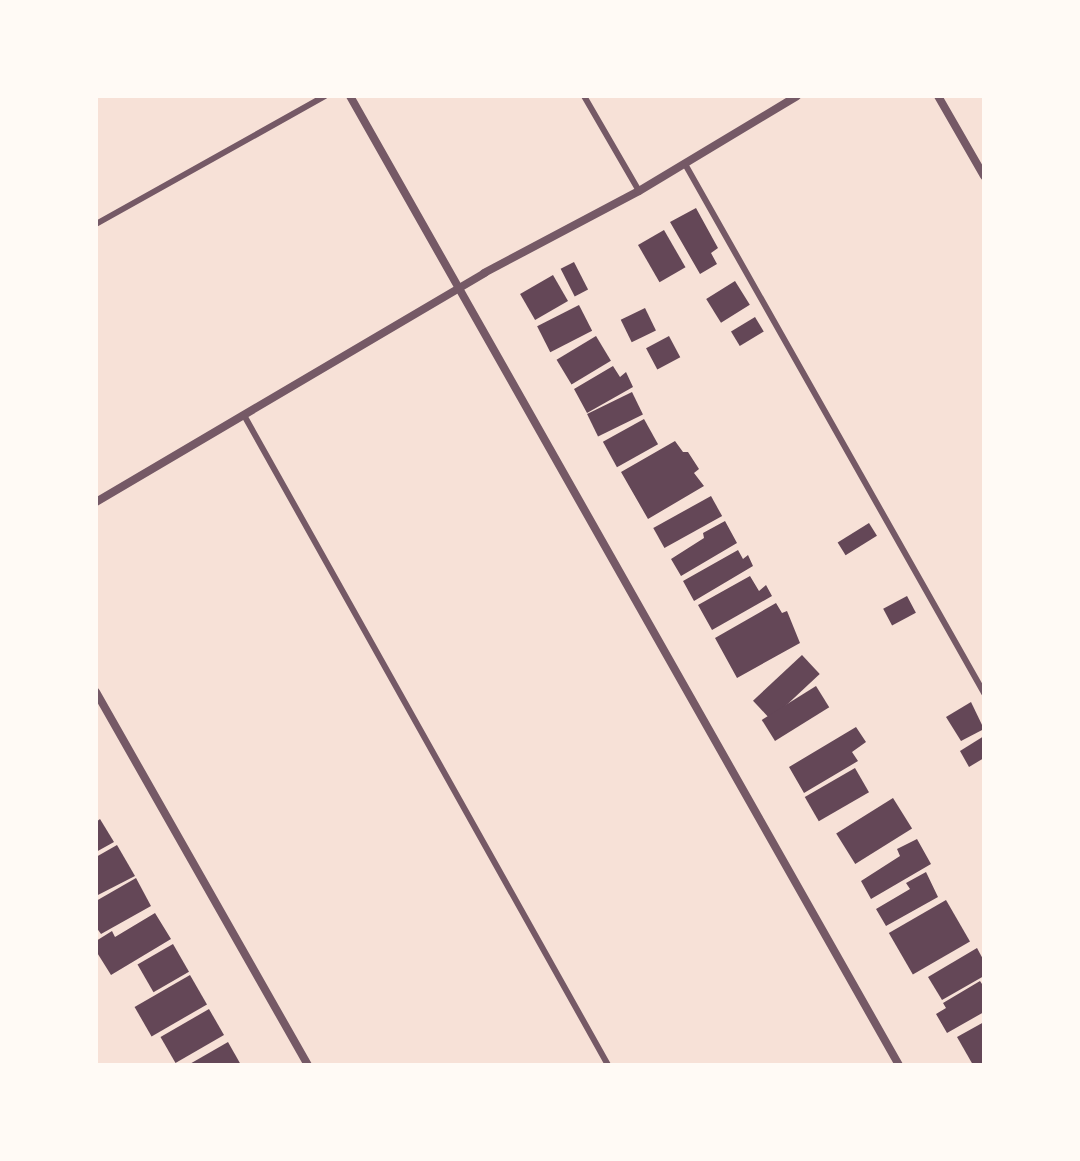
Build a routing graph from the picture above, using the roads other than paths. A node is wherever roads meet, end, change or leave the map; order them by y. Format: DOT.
graph roads {
  1 [pos="325,96"];
  2 [pos="350,96"];
  3 [pos="584,96"];
  4 [pos="797,96"];
  5 [pos="938,96"];
  6 [pos="685,164"];
  7 [pos="984,176"];
  8 [pos="639,191"];
  9 [pos="96,224"];
  10 [pos="457,290"];
  11 [pos="245,417"];
  12 [pos="96,502"];
  13 [pos="96,692"];
  14 [pos="984,693"];
  15 [pos="308,1065"];
  16 [pos="608,1065"];
  17 [pos="899,1065"];
  1 -- 9 [label="lane"];
  2 -- 10 [label="street"];
  3 -- 8 [label="lane"];
  4 -- 6 [label="street"];
  5 -- 7 [label="street"];
  6 -- 8 [label="street"];
  6 -- 14 [label="lane"];
  8 -- 10 [label="street"];
  10 -- 11 [label="street"];
  10 -- 17 [label="street"];
  11 -- 12 [label="street"];
  11 -- 16 [label="lane"];
  13 -- 15 [label="street"];
}
